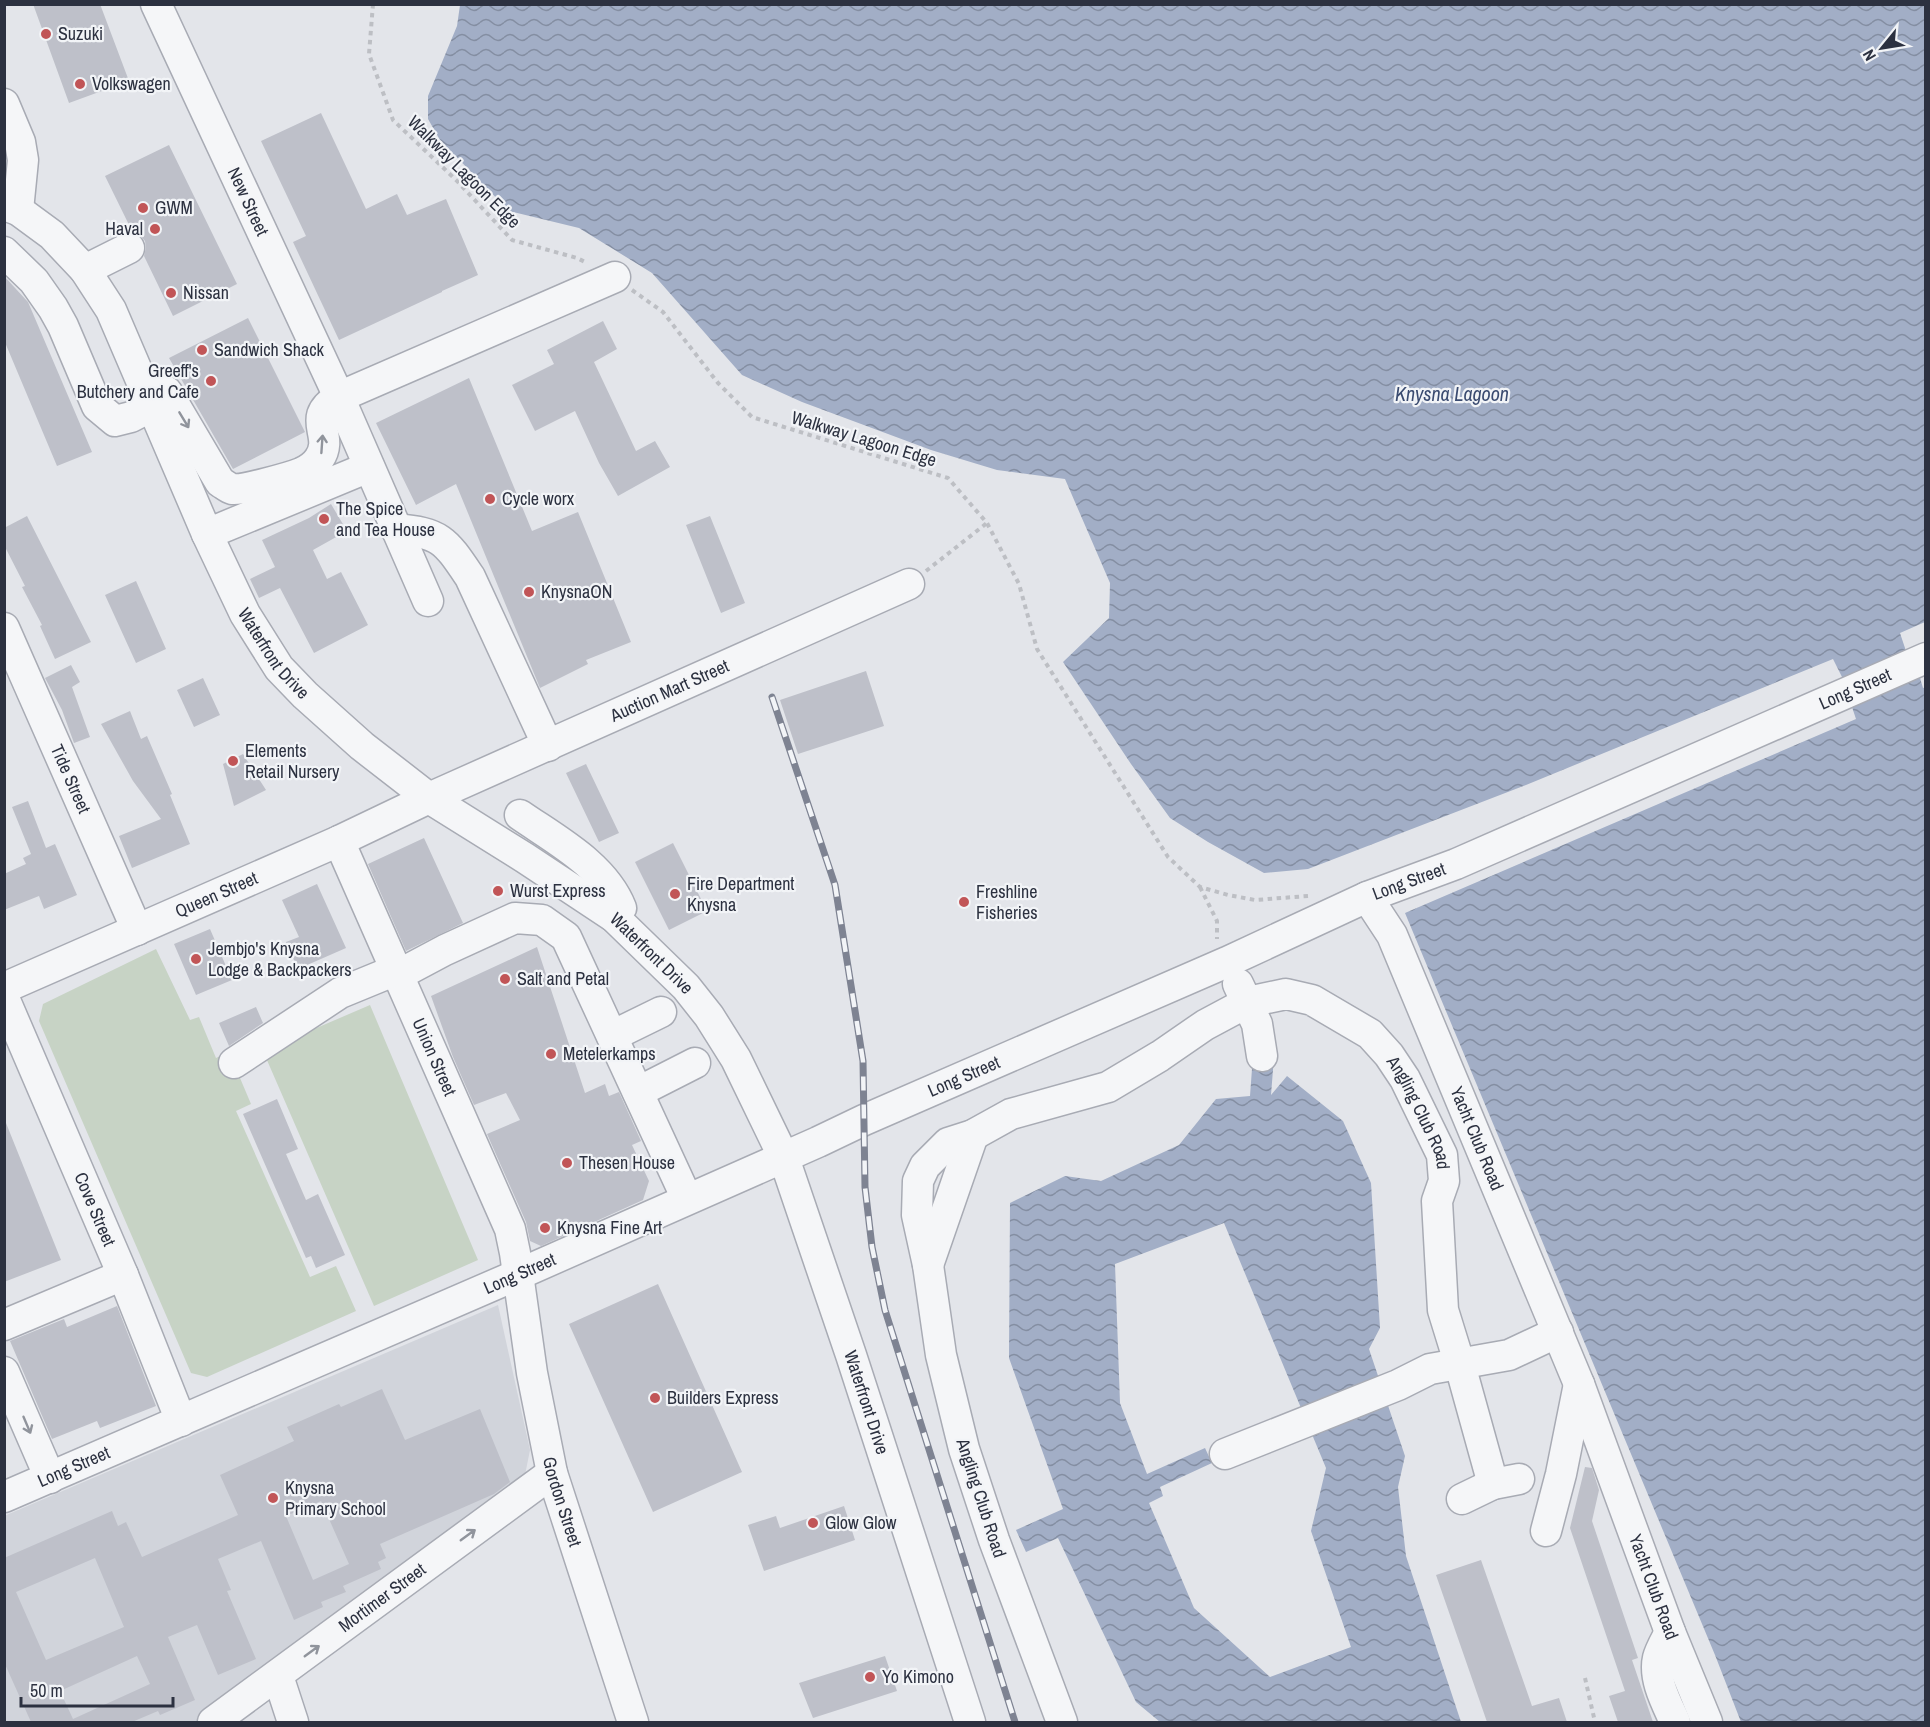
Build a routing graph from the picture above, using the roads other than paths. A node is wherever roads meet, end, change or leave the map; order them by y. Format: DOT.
graph roads {
  1 [pos="156,4"];
  2 [pos="4,104"];
  3 [pos="11,207"];
  4 [pos="129,248"];
  5 [pos="4,252"];
  6 [pos="85,270"];
  7 [pos="615,277"];
  8 [pos="148,395"];
  9 [pos="339,397"];
  10 [pos="369,467"];
  11 [pos="396,529"];
  12 [pos="207,534"];
  13 [pos="909,584"];
  14 [pos="428,601"];
  15 [pos="4,628"];
  16 [pos="1917,662"];
  17 [pos="548,746"];
  18 [pos="429,798"];
  19 [pos="520,815"];
  20 [pos="339,841"];
  21 [pos="1367,897"];
  22 [pos="614,918"];
  23 [pos="137,930"];
  24 [pos="1222,953"];
  25 [pos="397,972"];
  26 [pos="4,988"];
  27 [pos="340,993"];
  28 [pos="4,998"];
  29 [pos="1248,1002"];
  30 [pos="661,1012"];
  31 [pos="264,1024"];
  32 [pos="612,1036"];
  33 [pos="1262,1056"];
  34 [pos="234,1063"];
  35 [pos="695,1063"];
  36 [pos="638,1092"];
  37 [pos="784,1158"];
  38 [pos="687,1199"];
  39 [pos="123,1275"];
  40 [pos="517,1275"];
  41 [pos="1554,1323"];
  42 [pos="4,1325"];
  43 [pos="1460,1365"];
  44 [pos="4,1372"];
  45 [pos="1579,1384"];
  46 [pos="181,1421"];
  47 [pos="1225,1454"];
  48 [pos="552,1473"];
  49 [pos="50,1478"];
  50 [pos="4,1497"];
  51 [pos="1462,1499"];
  52 [pos="1546,1531"];
  53 [pos="1670,1632"];
  54 [pos="278,1676"];
  55 [pos="213,1722"];
  56 [pos="293,1722"];
  57 [pos="633,1722"];
  58 [pos="970,1722"];
  59 [pos="1062,1722"];
  60 [pos="1674,1722"];
  61 [pos="1707,1722"];
  1 -- 9 [label="street, New Street"];
  2 -- 3 [label="street"];
  3 -- 6 [label="street, Waterfront Drive"];
  4 -- 6 [label="street"];
  5 -- 8 [label="street"];
  6 -- 8 [label="street, Waterfront Drive"];
  7 -- 9 [label="street"];
  8 -- 9 [label="street, one-way"];
  8 -- 12 [label="street, Waterfront Drive"];
  9 -- 10 [label="street, New Street"];
  10 -- 11 [label="street, New Street"];
  10 -- 12 [label="street"];
  11 -- 14 [label="street, New Street"];
  11 -- 17 [label="street"];
  12 -- 18 [label="street, Waterfront Drive"];
  13 -- 17 [label="street, Auction Mart Street"];
  15 -- 23 [label="street, Tide Street"];
  16 -- 21 [label="street, Long Street"];
  17 -- 18 [label="street, Auction Mart Street"];
  18 -- 20 [label="street, Queen Street"];
  18 -- 22 [label="street, Waterfront Drive"];
  19 -- 22 [label="street"];
  20 -- 23 [label="street, Queen Street"];
  20 -- 25 [label="street, Union Street"];
  21 -- 24 [label="street, Long Street"];
  21 -- 41 [label="street, Yacht Club Road"];
  22 -- 37 [label="street, Waterfront Drive"];
  23 -- 26 [label="street, Queen Street"];
  24 -- 29 [label="street"];
  24 -- 37 [label="street, Long Street"];
  25 -- 27 [label="street"];
  25 -- 32 [label="street"];
  25 -- 40 [label="street, Union Street"];
  27 -- 31 [label="street"];
  27 -- 34 [label="street"];
  28 -- 39 [label="street, Cove Street"];
  29 -- 33 [label="street"];
  29 -- 43 [label="street, Angling Club Road"];
  29 -- 59 [label="street, Angling Club Road"];
  30 -- 32 [label="street"];
  32 -- 36 [label="street"];
  35 -- 36 [label="street"];
  36 -- 38 [label="street"];
  37 -- 38 [label="street, Long Street"];
  37 -- 58 [label="street, Waterfront Drive"];
  38 -- 40 [label="street, Long Street"];
  39 -- 42 [label="street"];
  39 -- 46 [label="street, Cove Street"];
  40 -- 46 [label="street, Long Street"];
  40 -- 48 [label="street, Gordon Street"];
  41 -- 43 [label="street"];
  41 -- 45 [label="street, Yacht Club Road"];
  43 -- 47 [label="street"];
  43 -- 51 [label="street, Angling Club Road"];
  44 -- 49 [label="street, one-way"];
  45 -- 52 [label="street"];
  45 -- 53 [label="street, Yacht Club Road"];
  46 -- 49 [label="street, Long Street"];
  54 -- 48 [label="street, Mortimer Street, one-way"];
  48 -- 57 [label="street, Gordon Street"];
  49 -- 50 [label="street, Long Street"];
  53 -- 60 [label="street"];
  53 -- 61 [label="street, Yacht Club Road"];
  54 -- 55 [label="street, Mortimer Street"];
  54 -- 56 [label="street"];
}
